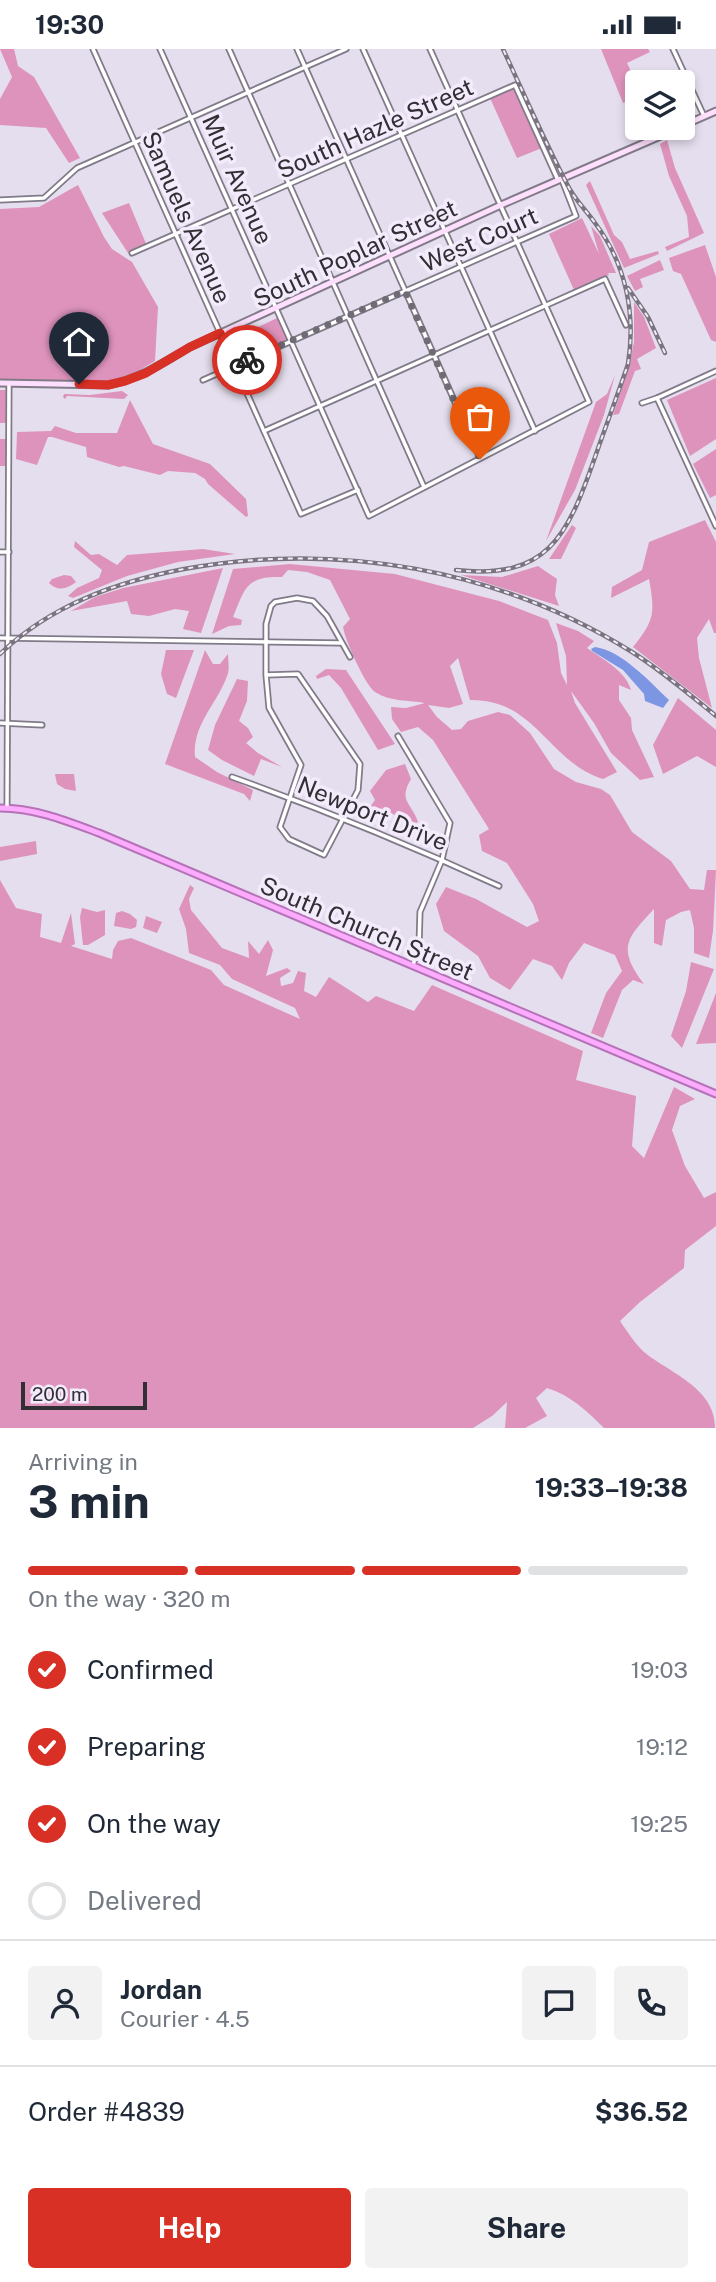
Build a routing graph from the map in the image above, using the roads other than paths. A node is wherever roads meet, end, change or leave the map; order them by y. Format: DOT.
graph roads {
  1 [pos="93,49"];
  2 [pos="160,49"];
  3 [pos="229,49"];
  4 [pos="297,49"];
  5 [pos="346,49"];
  6 [pos="363,49"];
  7 [pos="430,49"];
  8 [pos="673,49"];
  9 [pos="305,67"];
  10 [pos="248,92"];
  11 [pos="458,110"];
  12 [pos="716,111"];
  13 [pos="704,116"];
  14 [pos="191,117"];
  15 [pos="695,120"];
  16 [pos="401,134"];
  17 [pos="651,140"];
  18 [pos="135,142"];
  19 [pos="346,158"];
  20 [pos="560,180"];
  21 [pos="289,184"];
  22 [pos="0,200"];
  23 [pos="501,205"];
  24 [pos="232,209"];
  25 [pos="444,231"];
  26 [pos="176,234"];
  27 [pos="517,242"];
  28 [pos="132,253"];
  29 [pos="390,257"];
  30 [pos="460,267"];
  31 [pos="332,282"];
  32 [pos="405,291"];
  33 [pos="546,305"];
  34 [pos="276,308"];
  35 [pos="348,316"];
  36 [pos="626,325"];
  37 [pos="489,330"];
  38 [pos="220,333"];
  39 [pos="291,341"];
  40 [pos="434,355"];
  41 [pos="235,366"];
  42 [pos="716,371"];
  43 [pos="203,380"];
  44 [pos="377,381"];
  45 [pos="0,383"];
  46 [pos="9,383"];
  47 [pos="657,398"];
  48 [pos="642,403"];
  49 [pos="320,406"];
  50 [pos="264,431"];
  51 [pos="535,431"];
  52 [pos="480,459"];
  53 [pos="0,468"];
  54 [pos="9,468"];
  55 [pos="424,487"];
  56 [pos="358,491"];
  57 [pos="716,526"];
  58 [pos="0,552"];
  59 [pos="9,552"];
  60 [pos="0,638"];
  61 [pos="8,638"];
  62 [pos="267,642"];
  63 [pos="341,643"];
  64 [pos="350,657"];
  65 [pos="266,675"];
  66 [pos="0,723"];
  67 [pos="8,723"];
  68 [pos="42,725"];
  69 [pos="398,736"];
  70 [pos="232,777"];
  71 [pos="289,797"];
  72 [pos="4,808"];
  73 [pos="343,820"];
  74 [pos="442,860"];
  75 [pos="499,886"];
  76 [pos="413,967"];
  77 [pos="716,1094"];
  1 -- 18 [label="street, Samuels Avenue"];
  2 -- 14 [label="street, Muir Avenue"];
  3 -- 10 [label="street"];
  4 -- 9 [label="street"];
  5 -- 9 [label="street"];
  6 -- 16 [label="street"];
  7 -- 11 [label="street"];
  8 -- 13 [label="street"];
  9 -- 10 [label="street"];
  9 -- 19 [label="street"];
  10 -- 14 [label="street"];
  10 -- 21 [label="street"];
  11 -- 16 [label="street, South Hazle Street"];
  11 -- 20 [label="street, South Hazle Street"];
  11 -- 23 [label="street"];
  12 -- 13 [label="main road, South Poplar Street"];
  13 -- 15 [label="main road, South Poplar Street"];
  14 -- 18 [label="street"];
  14 -- 24 [label="street, Muir Avenue"];
  16 -- 19 [label="street, South Hazle Street"];
  16 -- 25 [label="street"];
  17 -- 20 [label="main road, South Poplar Street"];
  18 -- 22 [label="street"];
  18 -- 26 [label="street, Samuels Avenue"];
  19 -- 21 [label="street, South Hazle Street"];
  19 -- 29 [label="street"];
  20 -- 23 [label="main road, South Poplar Street"];
  20 -- 27 [label="street, West Court"];
  21 -- 24 [label="street, South Hazle Street"];
  21 -- 31 [label="street"];
  23 -- 25 [label="main road, South Poplar Street"];
  23 -- 27 [label="street"];
  24 -- 26 [label="street, South Hazle Street"];
  24 -- 34 [label="street, Muir Avenue"];
  25 -- 29 [label="main road, South Poplar Street"];
  25 -- 30 [label="street"];
  26 -- 28 [label="street, South Hazle Street"];
  26 -- 38 [label="street, Samuels Avenue"];
  27 -- 30 [label="street, West Court"];
  27 -- 33 [label="street"];
  29 -- 31 [label="main road, South Poplar Street"];
  29 -- 32 [label="street"];
  30 -- 32 [label="street, West Court"];
  30 -- 37 [label="street"];
  31 -- 34 [label="main road, South Poplar Street"];
  31 -- 35 [label="street"];
  32 -- 35 [label="street, West Court"];
  32 -- 40 [label="street"];
  33 -- 36 [label="street"];
  33 -- 37 [label="street"];
  33 -- 51 [label="street"];
  34 -- 38 [label="main road, South Poplar Street"];
  34 -- 39 [label="street, Muir Avenue"];
  35 -- 39 [label="street, West Court"];
  35 -- 44 [label="street"];
  37 -- 40 [label="street"];
  37 -- 51 [label="street"];
  38 -- 41 [label="street, Samuels Avenue"];
  38 -- 46 [label="main road, South Poplar Street"];
  39 -- 41 [label="street, West Court"];
  39 -- 49 [label="street, Muir Avenue"];
  40 -- 44 [label="street"];
  40 -- 52 [label="street"];
  41 -- 43 [label="street, West Court"];
  41 -- 50 [label="street, Samuels Avenue"];
  42 -- 47 [label="street"];
  44 -- 49 [label="street"];
  44 -- 55 [label="street"];
  45 -- 46 [label="main road, South Poplar Street"];
  46 -- 54 [label="street"];
  47 -- 48 [label="street"];
  47 -- 57 [label="street"];
  49 -- 50 [label="street"];
  49 -- 56 [label="street, Muir Avenue"];
  50 -- 56 [label="street, Samuels Avenue"];
  51 -- 52 [label="street"];
  52 -- 55 [label="street"];
  53 -- 54 [label="street"];
  54 -- 59 [label="street"];
  55 -- 56 [label="street, Muir Avenue"];
  58 -- 59 [label="street"];
  59 -- 61 [label="street"];
  60 -- 61 [label="street"];
  61 -- 62 [label="street"];
  61 -- 67 [label="street"];
  62 -- 63 [label="street"];
  62 -- 63 [label="street"];
  62 -- 65 [label="street"];
  63 -- 64 [label="street"];
  65 -- 71 [label="street"];
  65 -- 73 [label="street"];
  66 -- 67 [label="street"];
  67 -- 68 [label="street"];
  67 -- 72 [label="street"];
  69 -- 74 [label="street"];
  70 -- 71 [label="street, Newport Drive"];
  71 -- 73 [label="street, Newport Drive"];
  71 -- 73 [label="street"];
  72 -- 76 [label="highway, South Church Street"];
  73 -- 74 [label="street, Newport Drive"];
  74 -- 75 [label="street, Newport Drive"];
  74 -- 76 [label="street"];
  76 -- 77 [label="highway, South Church Street"];
}
